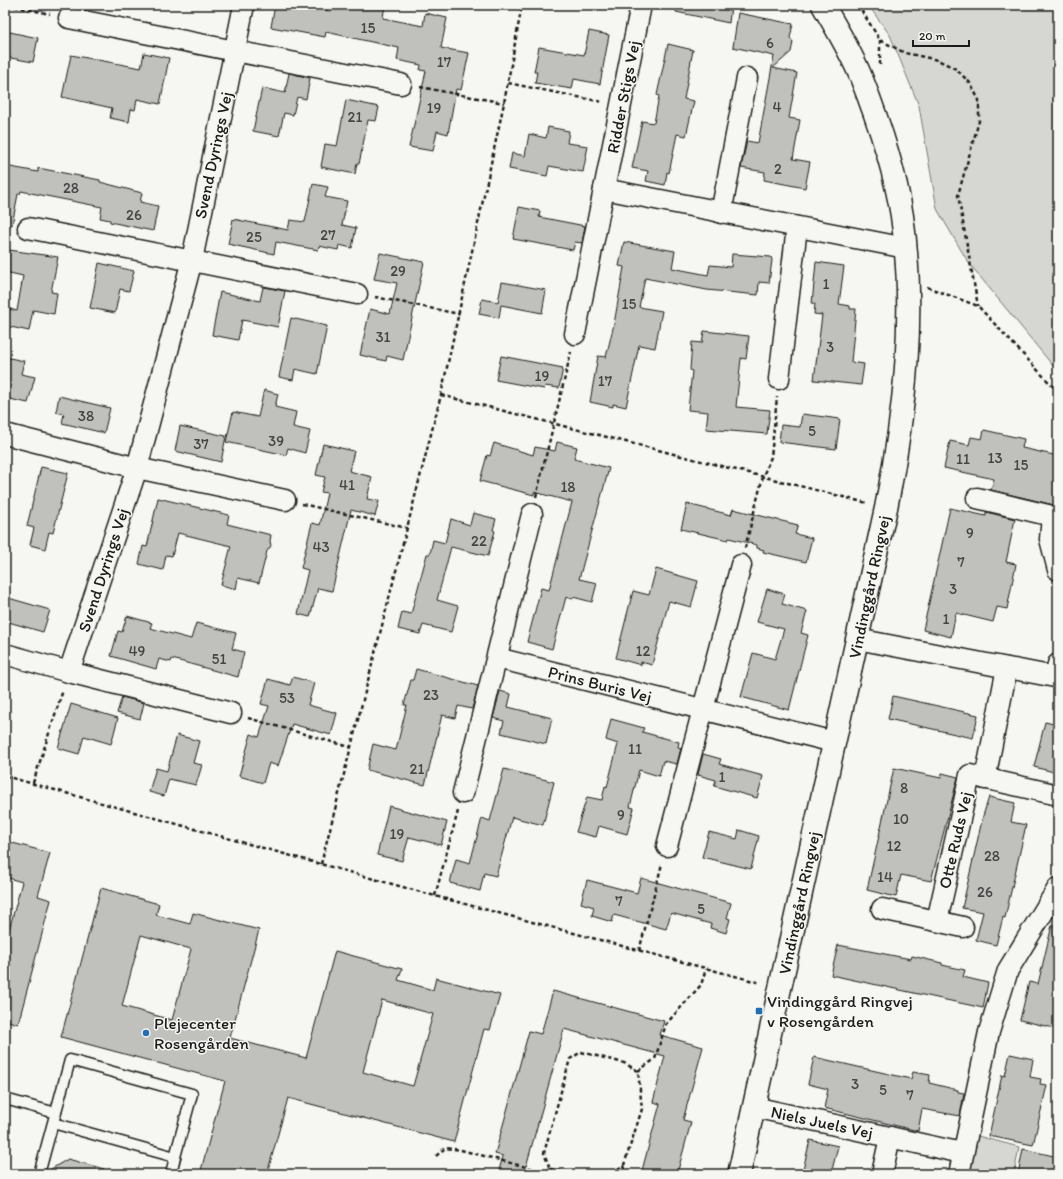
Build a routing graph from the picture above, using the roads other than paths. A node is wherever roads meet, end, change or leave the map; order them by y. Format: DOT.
graph roads {
  1 [pos="244,5"];
  2 [pos="641,5"];
  3 [pos="823,5"];
  4 [pos="69,18"];
  5 [pos="234,51"];
  6 [pos="747,78"];
  7 [pos="401,84"];
  8 [pos="604,189"];
  9 [pos="721,212"];
  10 [pos="797,227"];
  11 [pos="28,228"];
  12 [pos="906,248"];
  13 [pos="192,260"];
  14 [pos="357,294"];
  15 [pos="575,334"];
  16 [pos="779,379"];
  17 [pos="5,434"];
  18 [pos="137,468"];
  19 [pos="977,498"];
  20 [pos="285,500"];
  21 [pos="532,514"];
  22 [pos="741,565"];
  23 [pos="1058,570"];
  24 [pos="857,639"];
  25 [pos="5,654"];
  26 [pos="497,658"];
  27 [pos="1058,664"];
  28 [pos="1007,668"];
  29 [pos="69,672"];
  30 [pos="702,710"];
  31 [pos="230,713"];
  32 [pos="834,742"];
  33 [pos="986,779"];
  34 [pos="463,793"];
  35 [pos="1058,795"];
  36 [pos="667,846"];
  37 [pos="1058,888"];
  38 [pos="882,909"];
  39 [pos="937,921"];
  40 [pos="963,927"];
  41 [pos="5,1099"];
  42 [pos="754,1107"];
  43 [pos="55,1118"];
  44 [pos="890,1138"];
  45 [pos="962,1153"];
  46 [pos="175,1156"];
  47 [pos="39,1174"];
  48 [pos="171,1174"];
  49 [pos="739,1174"];
  50 [pos="882,1174"];
  51 [pos="959,1174"];
  1 -- 5 [label="street, Svend Dyrings Vej"];
  2 -- 8 [label="street, Ridder Stigs Vej"];
  3 -- 12 [label="street, Vindinggård Ringvej"];
  4 -- 5 [label="street"];
  5 -- 7 [label="street"];
  5 -- 13 [label="street, Svend Dyrings Vej"];
  6 -- 9 [label="street"];
  8 -- 9 [label="street"];
  8 -- 15 [label="street, Ridder Stigs Vej"];
  9 -- 10 [label="street"];
  10 -- 12 [label="street"];
  10 -- 16 [label="street"];
  11 -- 13 [label="street"];
  12 -- 24 [label="street, Vindinggård Ringvej"];
  13 -- 14 [label="street"];
  13 -- 18 [label="street, Svend Dyrings Vej"];
  17 -- 18 [label="street"];
  18 -- 20 [label="street"];
  18 -- 29 [label="street, Svend Dyrings Vej"];
  19 -- 23 [label="street"];
  21 -- 26 [label="street"];
  22 -- 30 [label="street"];
  24 -- 28 [label="street"];
  24 -- 32 [label="street, Vindinggård Ringvej"];
  25 -- 29 [label="street"];
  26 -- 30 [label="street, Prins Buris Vej"];
  26 -- 34 [label="street"];
  27 -- 28 [label="street"];
  28 -- 33 [label="street, Otte Ruds Vej"];
  29 -- 31 [label="street"];
  30 -- 32 [label="street, Prins Buris Vej"];
  30 -- 36 [label="street"];
  32 -- 42 [label="street, Vindinggård Ringvej"];
  33 -- 35 [label="street, Otte Ruds Vej"];
  33 -- 39 [label="street, Otte Ruds Vej"];
  37 -- 45 [label="street"];
  38 -- 39 [label="street"];
  39 -- 40 [label="street"];
  41 -- 43 [label="lane"];
  42 -- 44 [label="street, Niels Juels Vej"];
  42 -- 49 [label="street, Vindinggård Ringvej"];
  43 -- 46 [label="lane"];
  43 -- 46 [label="lane"];
  43 -- 47 [label="lane"];
  44 -- 45 [label="street, Niels Juels Vej"];
  44 -- 50 [label="street, Niels Juels Vej"];
  45 -- 51 [label="street"];
  46 -- 48 [label="lane"];
}
